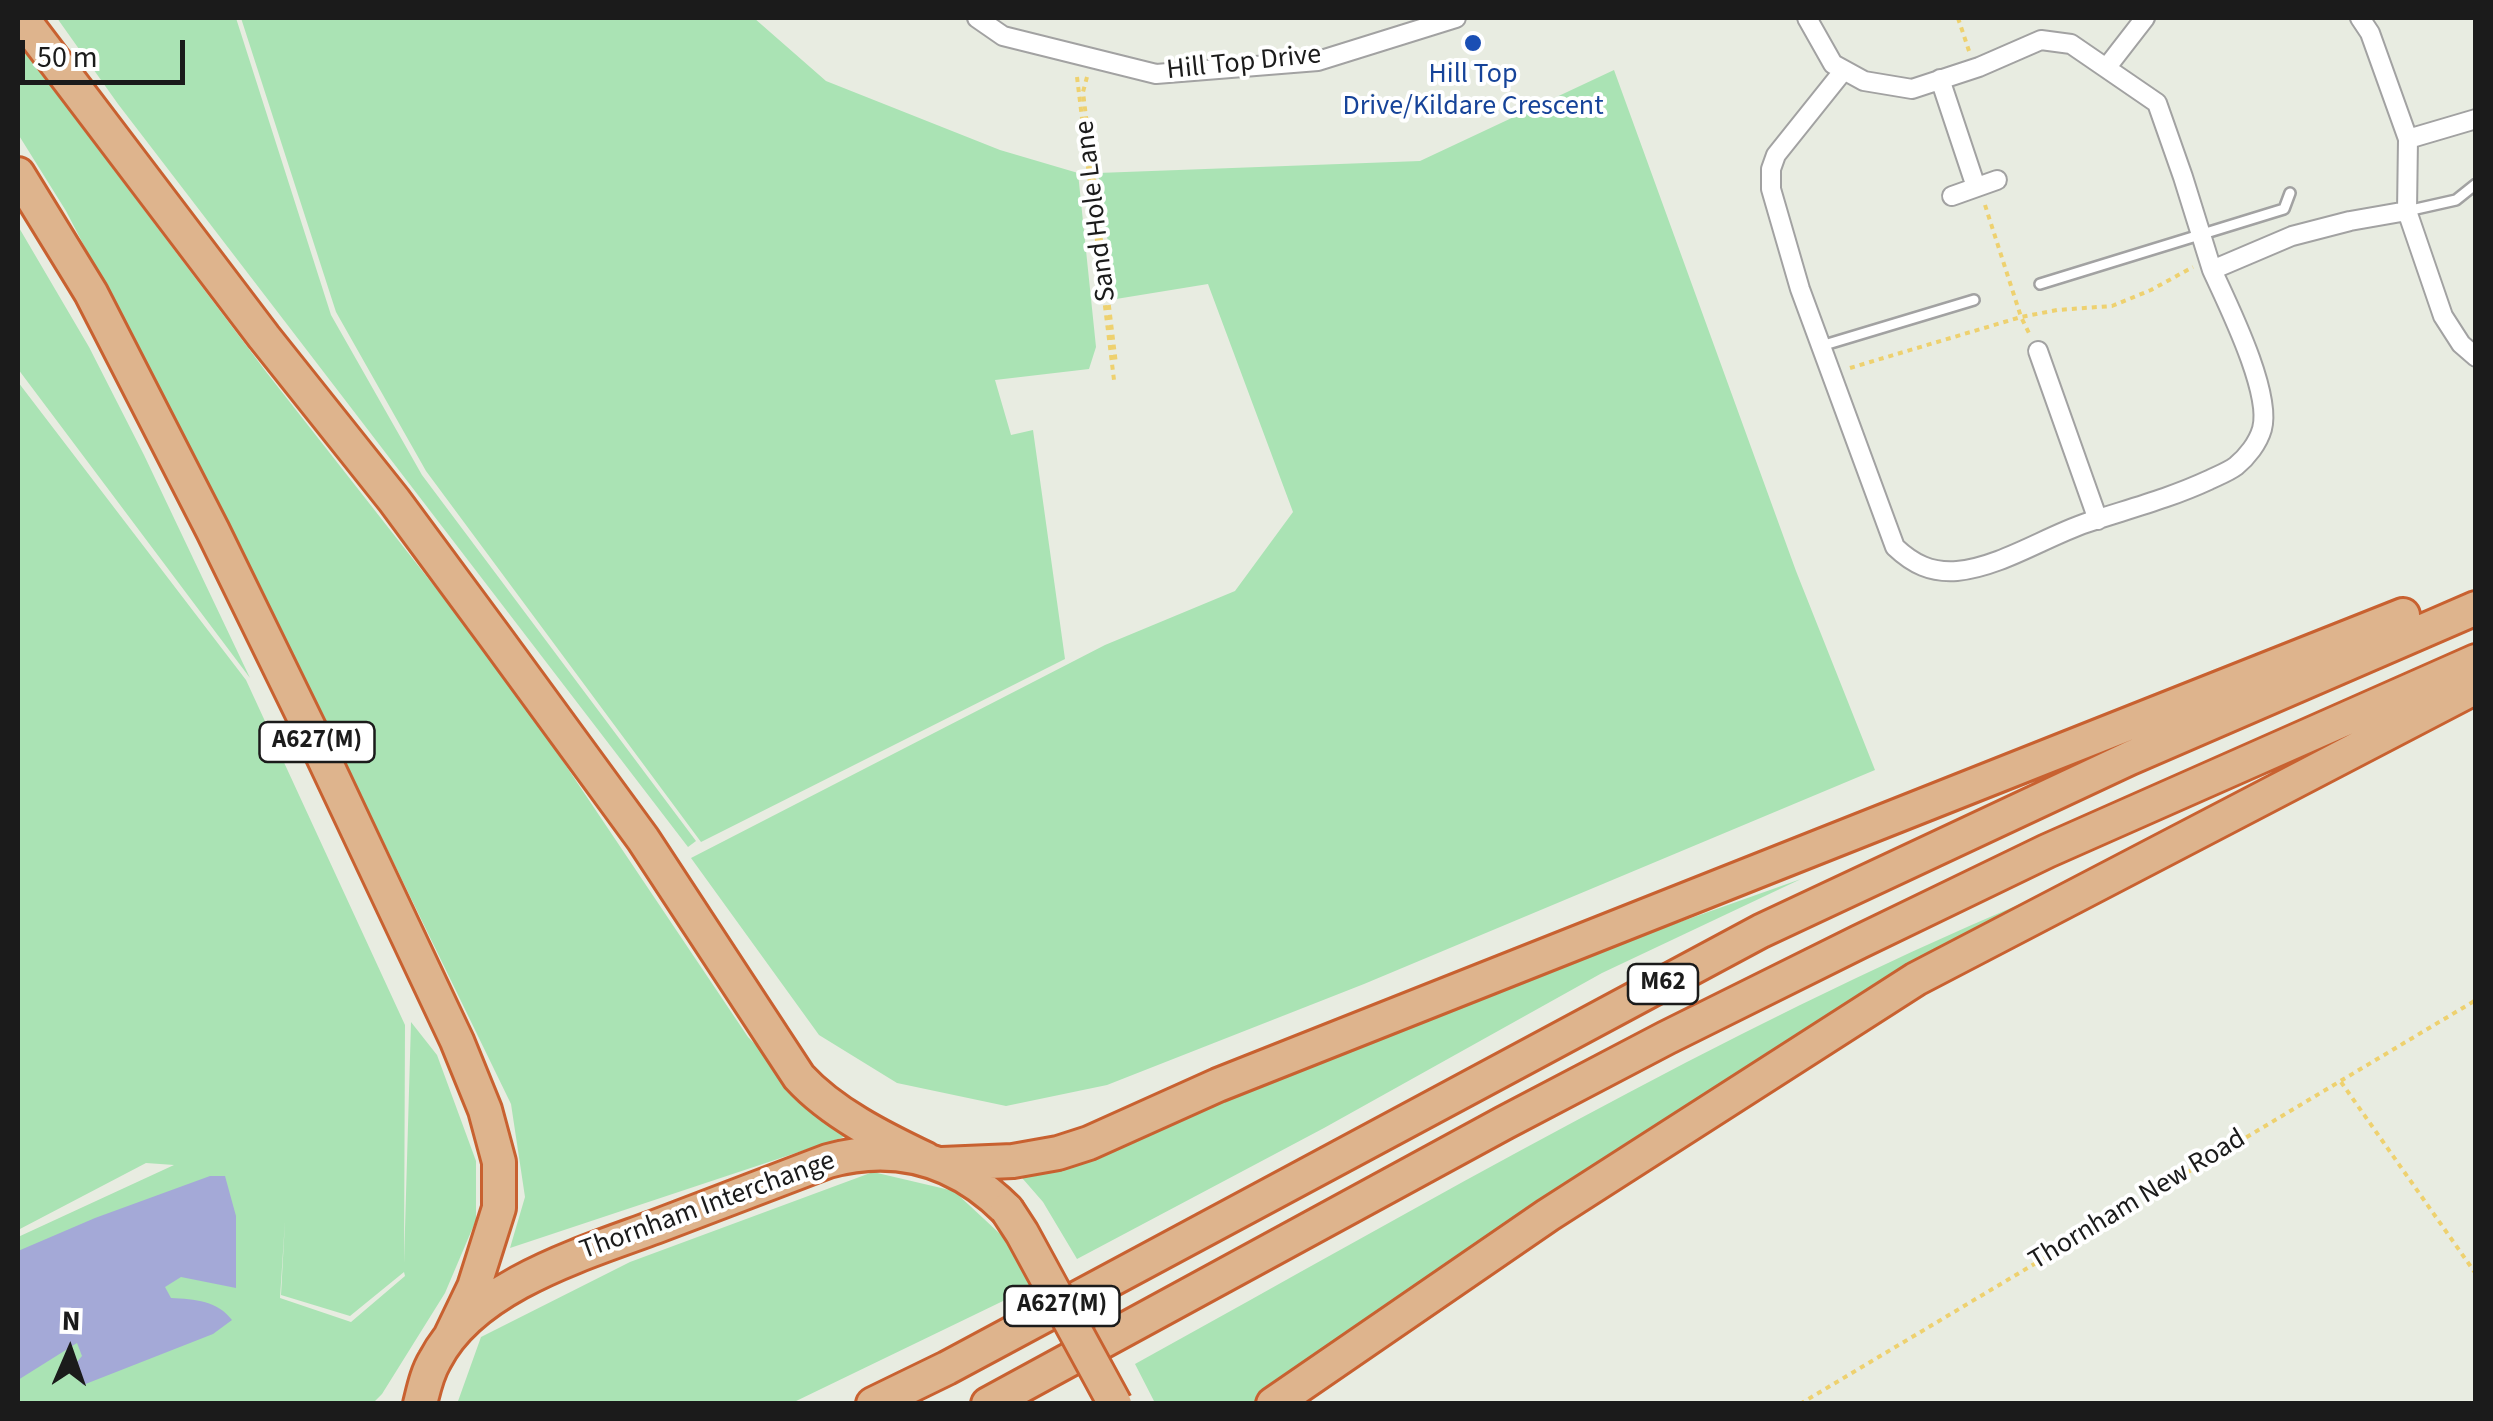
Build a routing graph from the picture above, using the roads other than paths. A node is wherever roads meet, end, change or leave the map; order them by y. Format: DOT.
graph roads {
  1 [pos="22,18"];
  2 [pos="977,18"];
  3 [pos="1807,18"];
  4 [pos="2145,18"];
  5 [pos="2360,18"];
  6 [pos="1446,19"];
  7 [pos="2107,67"];
  8 [pos="1844,70"];
  9 [pos="1940,80"];
  10 [pos="2476,119"];
  11 [pos="2408,140"];
  12 [pos="18,174"];
  13 [pos="2476,184"];
  14 [pos="2290,193"];
  15 [pos="1952,196"];
  16 [pos="2408,210"];
  17 [pos="2200,236"];
  18 [pos="2210,264"];
  19 [pos="2040,284"];
  20 [pos="1974,300"];
  21 [pos="1821,346"];
  22 [pos="2038,351"];
  23 [pos="2476,357"];
  24 [pos="2098,520"];
  25 [pos="2476,589"];
  26 [pos="2476,608"];
  27 [pos="2476,661"];
  28 [pos="2476,688"];
  29 [pos="934,1162"];
  30 [pos="450,1337"];
  31 [pos="424,1389"];
  32 [pos="403,1404"];
  33 [pos="873,1404"];
  34 [pos="988,1404"];
  35 [pos="1115,1404"];
  36 [pos="1273,1404"];
  1 -- 29 [label="highway, A627(M)"];
  2 -- 6 [label="street, Hill Top Drive"];
  3 -- 8 [label="street"];
  4 -- 7 [label="street"];
  5 -- 11 [label="street"];
  7 -- 9 [label="street"];
  7 -- 17 [label="street"];
  8 -- 9 [label="street"];
  8 -- 21 [label="street"];
  9 -- 15 [label="street"];
  10 -- 11 [label="street"];
  11 -- 16 [label="street"];
  12 -- 30 [label="highway, A627(M)"];
  13 -- 16 [label="lane"];
  14 -- 17 [label="lane"];
  16 -- 18 [label="street"];
  16 -- 23 [label="street"];
  17 -- 18 [label="street"];
  17 -- 19 [label="lane"];
  18 -- 24 [label="street"];
  20 -- 21 [label="lane"];
  21 -- 24 [label="street"];
  22 -- 24 [label="street"];
  25 -- 29 [label="highway, M62"];
  26 -- 33 [label="highway, M62"];
  27 -- 34 [label="highway, M62"];
  28 -- 36 [label="highway"];
  29 -- 30 [label="highway, Thornham Interchange / A627(M)"];
  29 -- 35 [label="highway, Thornham Interchange / A627(M), bridge"];
  30 -- 31 [label="highway, Thornham Interchange / A627(M)"];
  31 -- 32 [label="highway, Thornham Interchange"];
}
